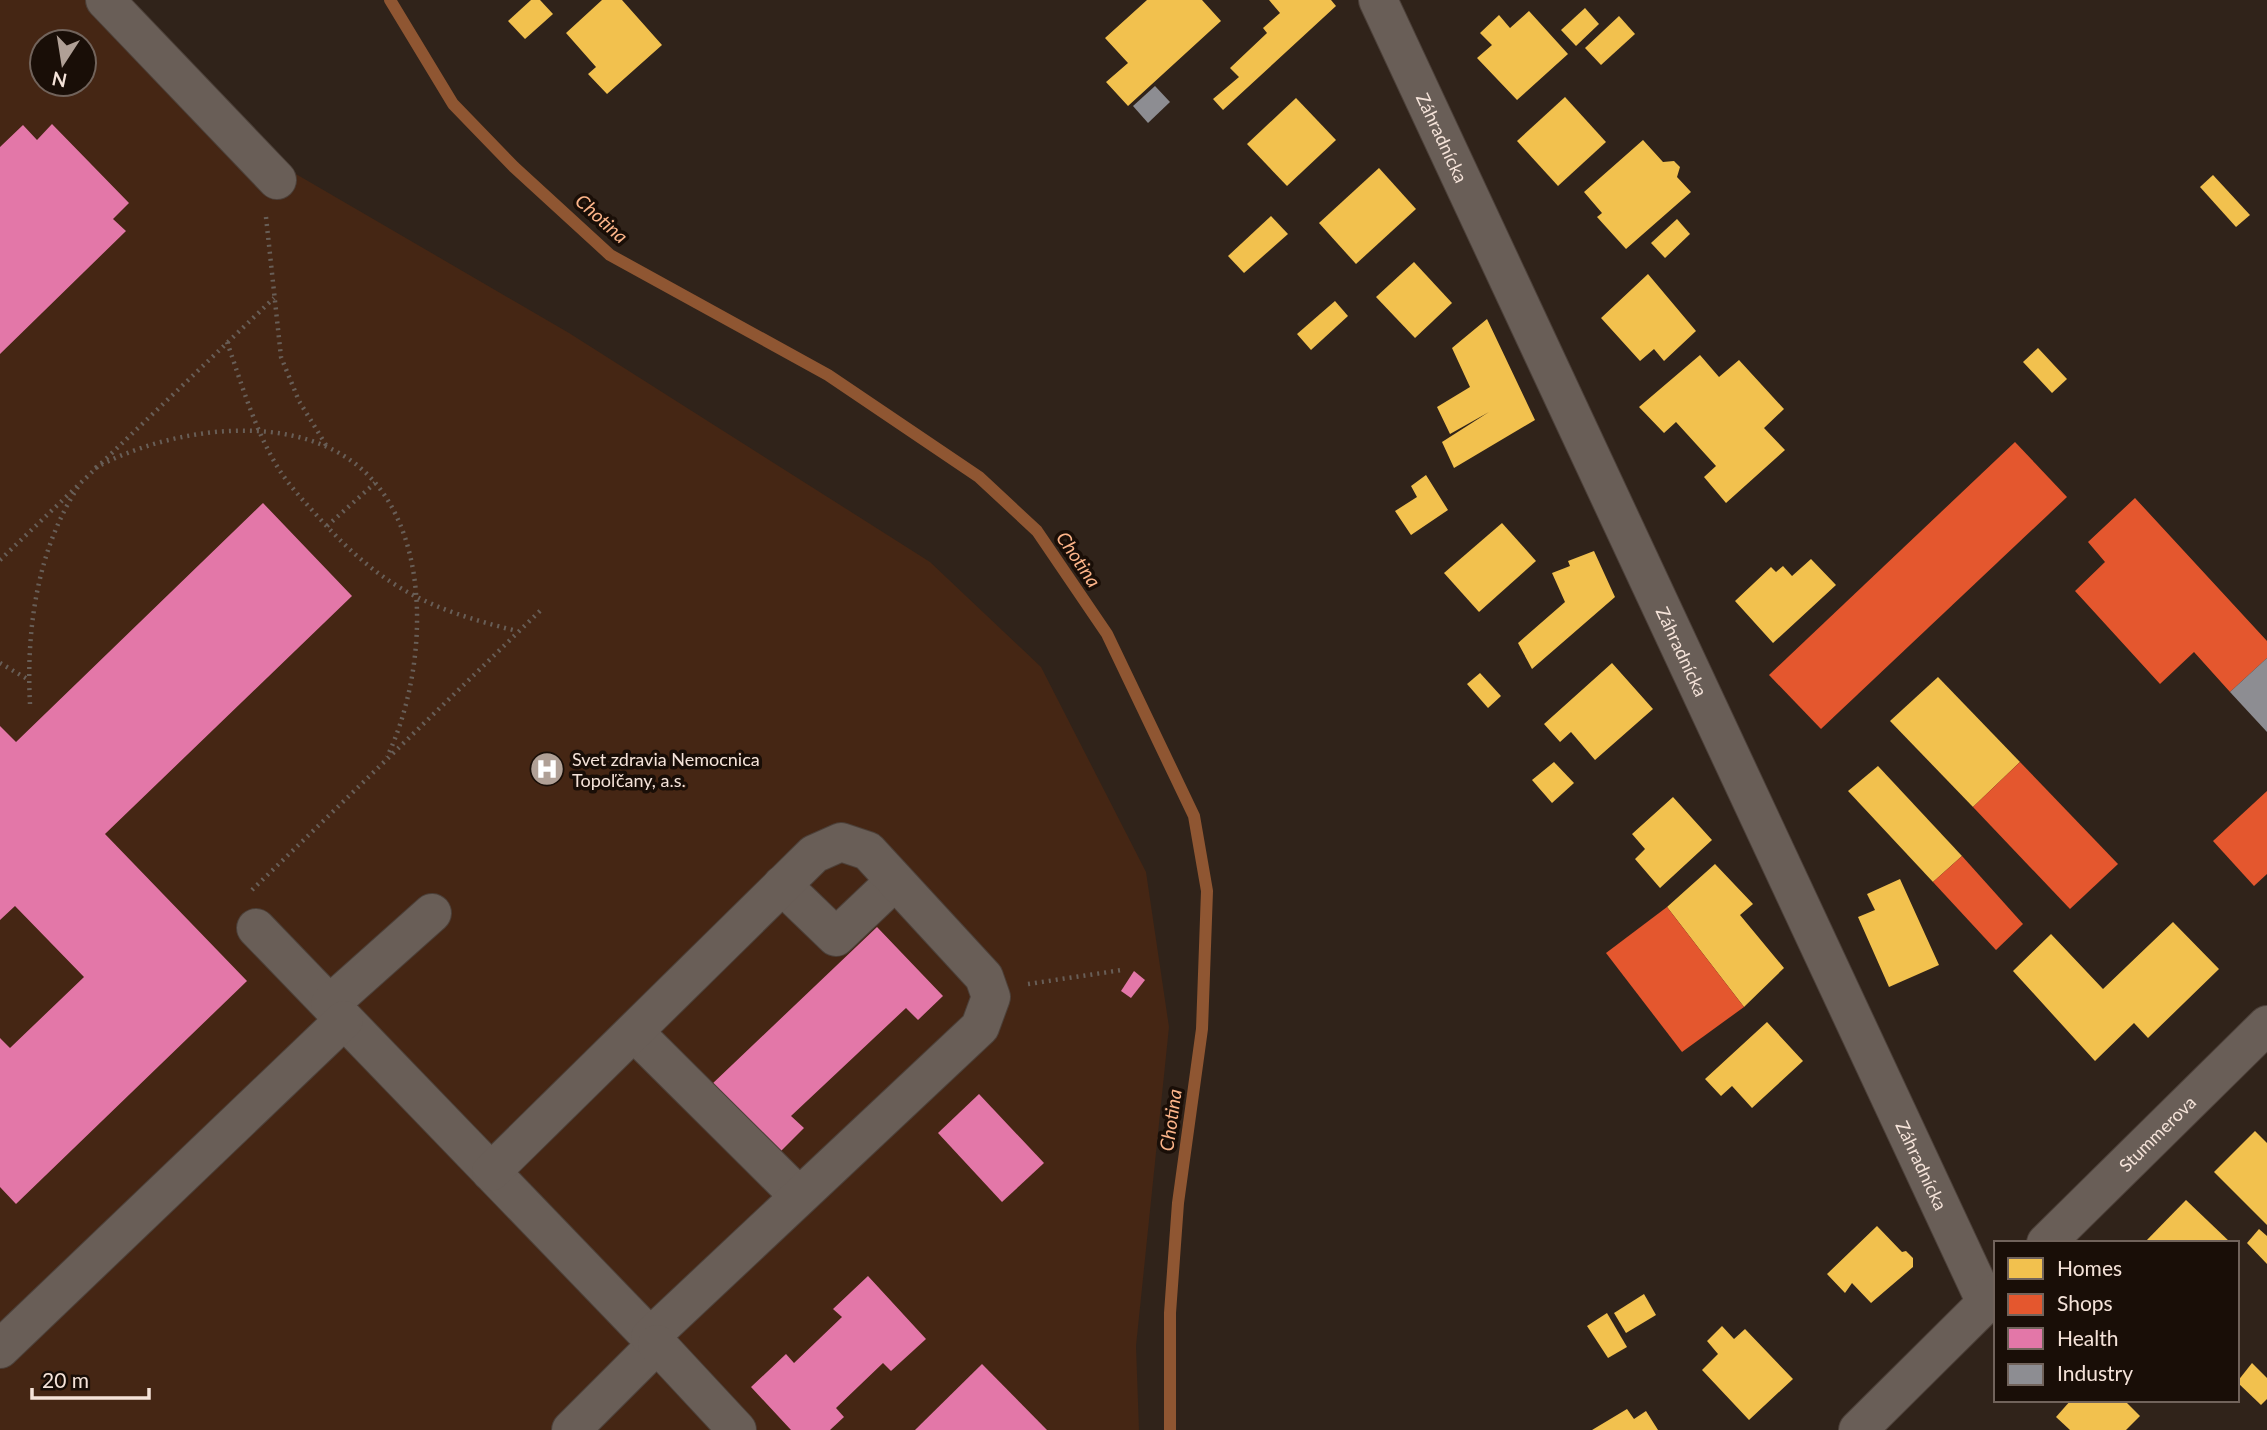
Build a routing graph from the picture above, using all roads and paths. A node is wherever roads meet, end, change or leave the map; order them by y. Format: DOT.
graph roads {
  1 [pos="105,0"];
  2 [pos="1378,0"];
  3 [pos="268,170"];
  4 [pos="274,298"];
  5 [pos="227,342"];
  6 [pos="260,433"];
  7 [pos="326,446"];
  8 [pos="95,468"];
  9 [pos="82,480"];
  10 [pos="375,483"];
  11 [pos="327,526"];
  12 [pos="0,560"];
  13 [pos="416,597"];
  14 [pos="543,608"];
  15 [pos="517,631"];
  16 [pos="0,663"];
  17 [pos="29,680"];
  18 [pos="30,704"];
  19 [pos="387,757"];
  20 [pos="895,881"];
  21 [pos="782,885"];
  22 [pos="432,913"];
  23 [pos="256,928"];
  24 [pos="1122,970"];
  25 [pos="990,992"];
  26 [pos="337,1012"];
  27 [pos="2267,1024"];
  28 [pos="634,1032"];
  29 [pos="491,1172"];
  30 [pos="799,1196"];
  31 [pos="2048,1241"];
  32 [pos="1991,1298"];
  33 [pos="653,1340"];
  34 [pos="0,1349"];
  35 [pos="571,1430"];
  36 [pos="737,1430"];
  37 [pos="1858,1430"];
  1 -- 3 [label="street"];
  2 -- 32 [label="street, Záhradnícka"];
  3 -- 4 [label="path"];
  4 -- 5 [label="path"];
  4 -- 7 [label="path"];
  5 -- 6 [label="path"];
  5 -- 8 [label="path"];
  6 -- 7 [label="path"];
  6 -- 8 [label="path"];
  6 -- 11 [label="path"];
  7 -- 10 [label="path"];
  8 -- 9 [label="path"];
  9 -- 12 [label="path"];
  9 -- 17 [label="path"];
  10 -- 11 [label="path"];
  10 -- 13 [label="path"];
  11 -- 13 [label="path"];
  13 -- 15 [label="path"];
  13 -- 19 [label="path"];
  14 -- 15 [label="path"];
  15 -- 19 [label="path"];
  16 -- 17 [label="path"];
  17 -- 18 [label="path"];
  19 -- 23 [label="path"];
  20 -- 21 [label="street"];
  20 -- 21 [label="street"];
  20 -- 25 [label="street"];
  21 -- 28 [label="street"];
  22 -- 26 [label="street"];
  23 -- 26 [label="street"];
  24 -- 25 [label="path"];
  25 -- 30 [label="street"];
  26 -- 29 [label="street"];
  26 -- 34 [label="street"];
  27 -- 31 [label="street, Stummerova"];
  28 -- 29 [label="street"];
  28 -- 30 [label="street"];
  29 -- 33 [label="street"];
  30 -- 33 [label="street"];
  32 -- 37 [label="street"];
  33 -- 35 [label="street"];
  33 -- 36 [label="street"];
}
